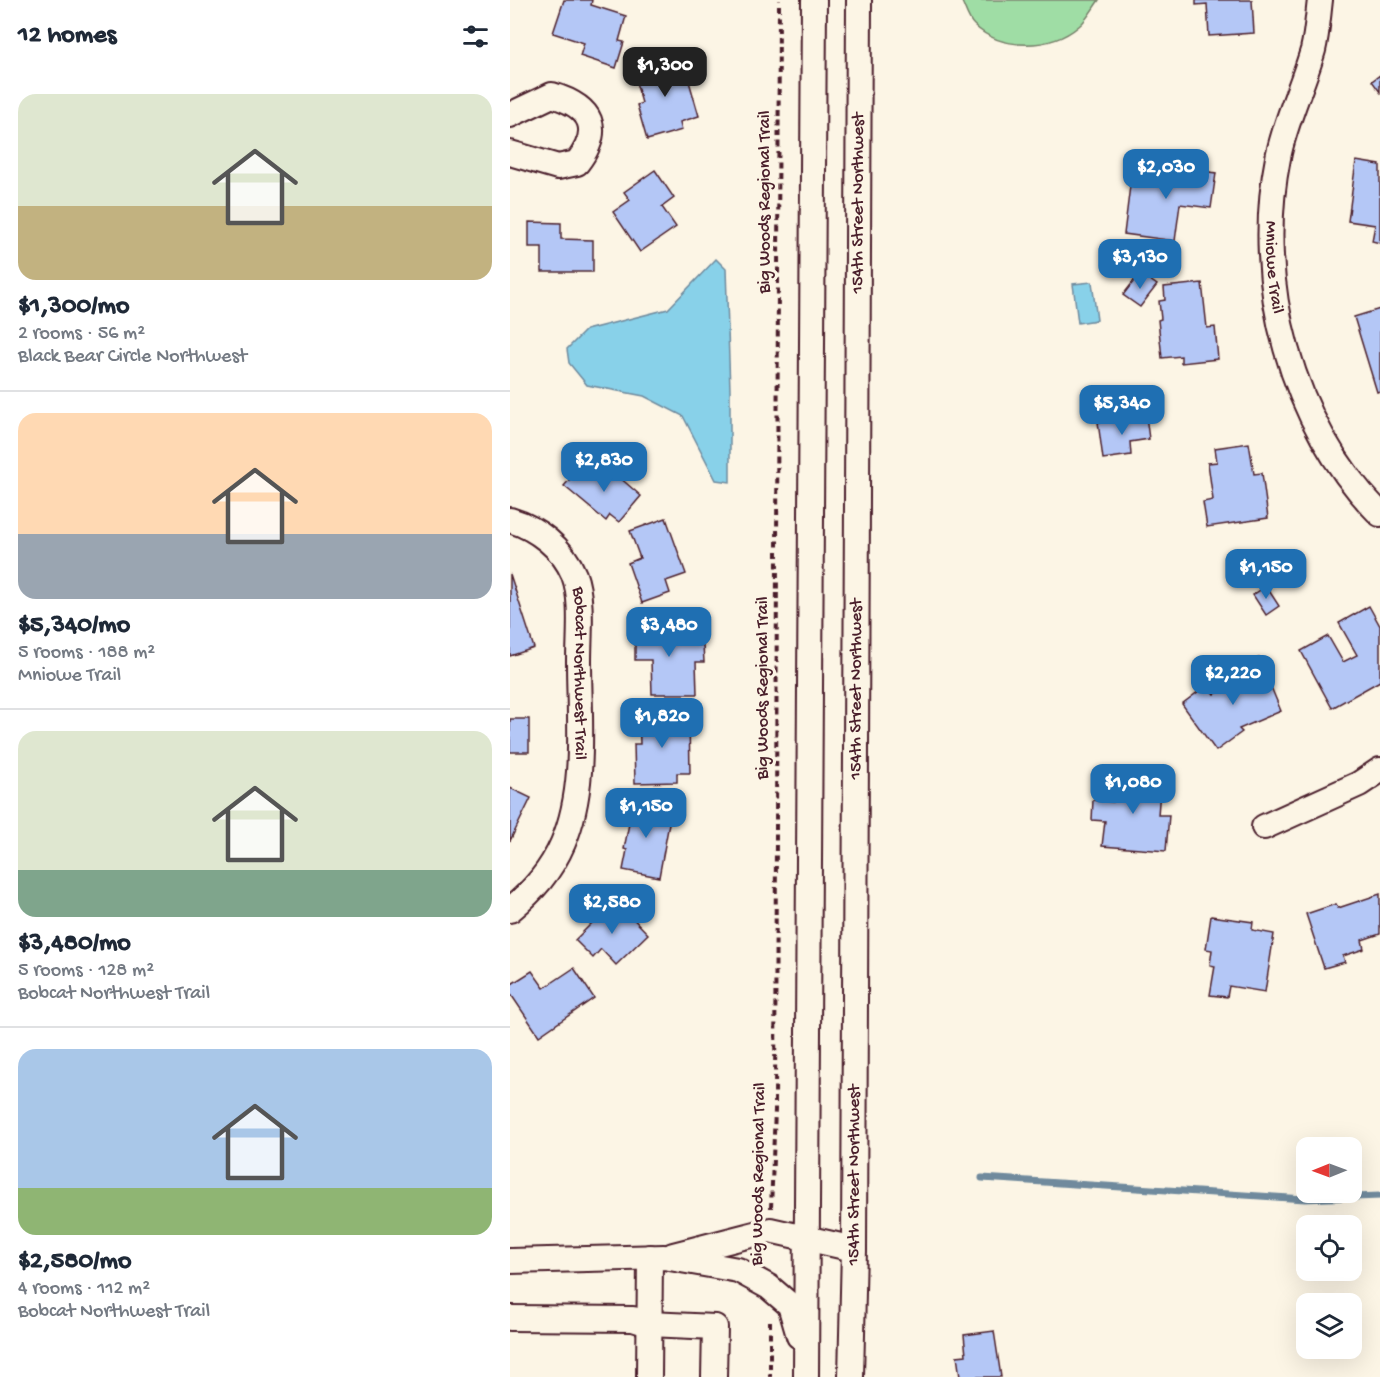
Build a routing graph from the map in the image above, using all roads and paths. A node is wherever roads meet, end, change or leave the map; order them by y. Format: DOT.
graph roads {
  1 [pos="779,0"];
  2 [pos="814,0"];
  3 [pos="859,0"];
  4 [pos="1320,0"];
  5 [pos="510,115"];
  6 [pos="510,153"];
  7 [pos="1380,514"];
  8 [pos="510,520"];
  9 [pos="1380,770"];
  10 [pos="1263,827"];
  11 [pos="510,910"];
  12 [pos="770,1230"];
  13 [pos="806,1238"];
  14 [pos="854,1249"];
  15 [pos="657,1257"];
  16 [pos="510,1261"];
  17 [pos="770,1287"];
  18 [pos="510,1318"];
  19 [pos="649,1324"];
  20 [pos="806,1369"];
  21 [pos="649,1377"];
  22 [pos="714,1377"];
  23 [pos="770,1377"];
  24 [pos="851,1377"];
  1 -- 12 [label="path, Big Woods Regional Trail"];
  2 -- 13 [label="street"];
  3 -- 14 [label="street, 154th Street Northwest"];
  4 -- 7 [label="street, Mniowe Trail"];
  5 -- 6 [label="street"];
  8 -- 11 [label="street, Bobcat Northwest Trail"];
  9 -- 10 [label="street"];
  12 -- 13 [label="street"];
  12 -- 15 [label="street"];
  13 -- 14 [label="street"];
  13 -- 20 [label="street"];
  14 -- 24 [label="street, 154th Street Northwest"];
  15 -- 16 [label="street"];
  15 -- 17 [label="street"];
  15 -- 19 [label="street"];
  17 -- 20 [label="street"];
  17 -- 23 [label="path, Big Woods Regional Trail"];
  18 -- 19 [label="street"];
  19 -- 21 [label="street"];
  19 -- 22 [label="street"];
}
